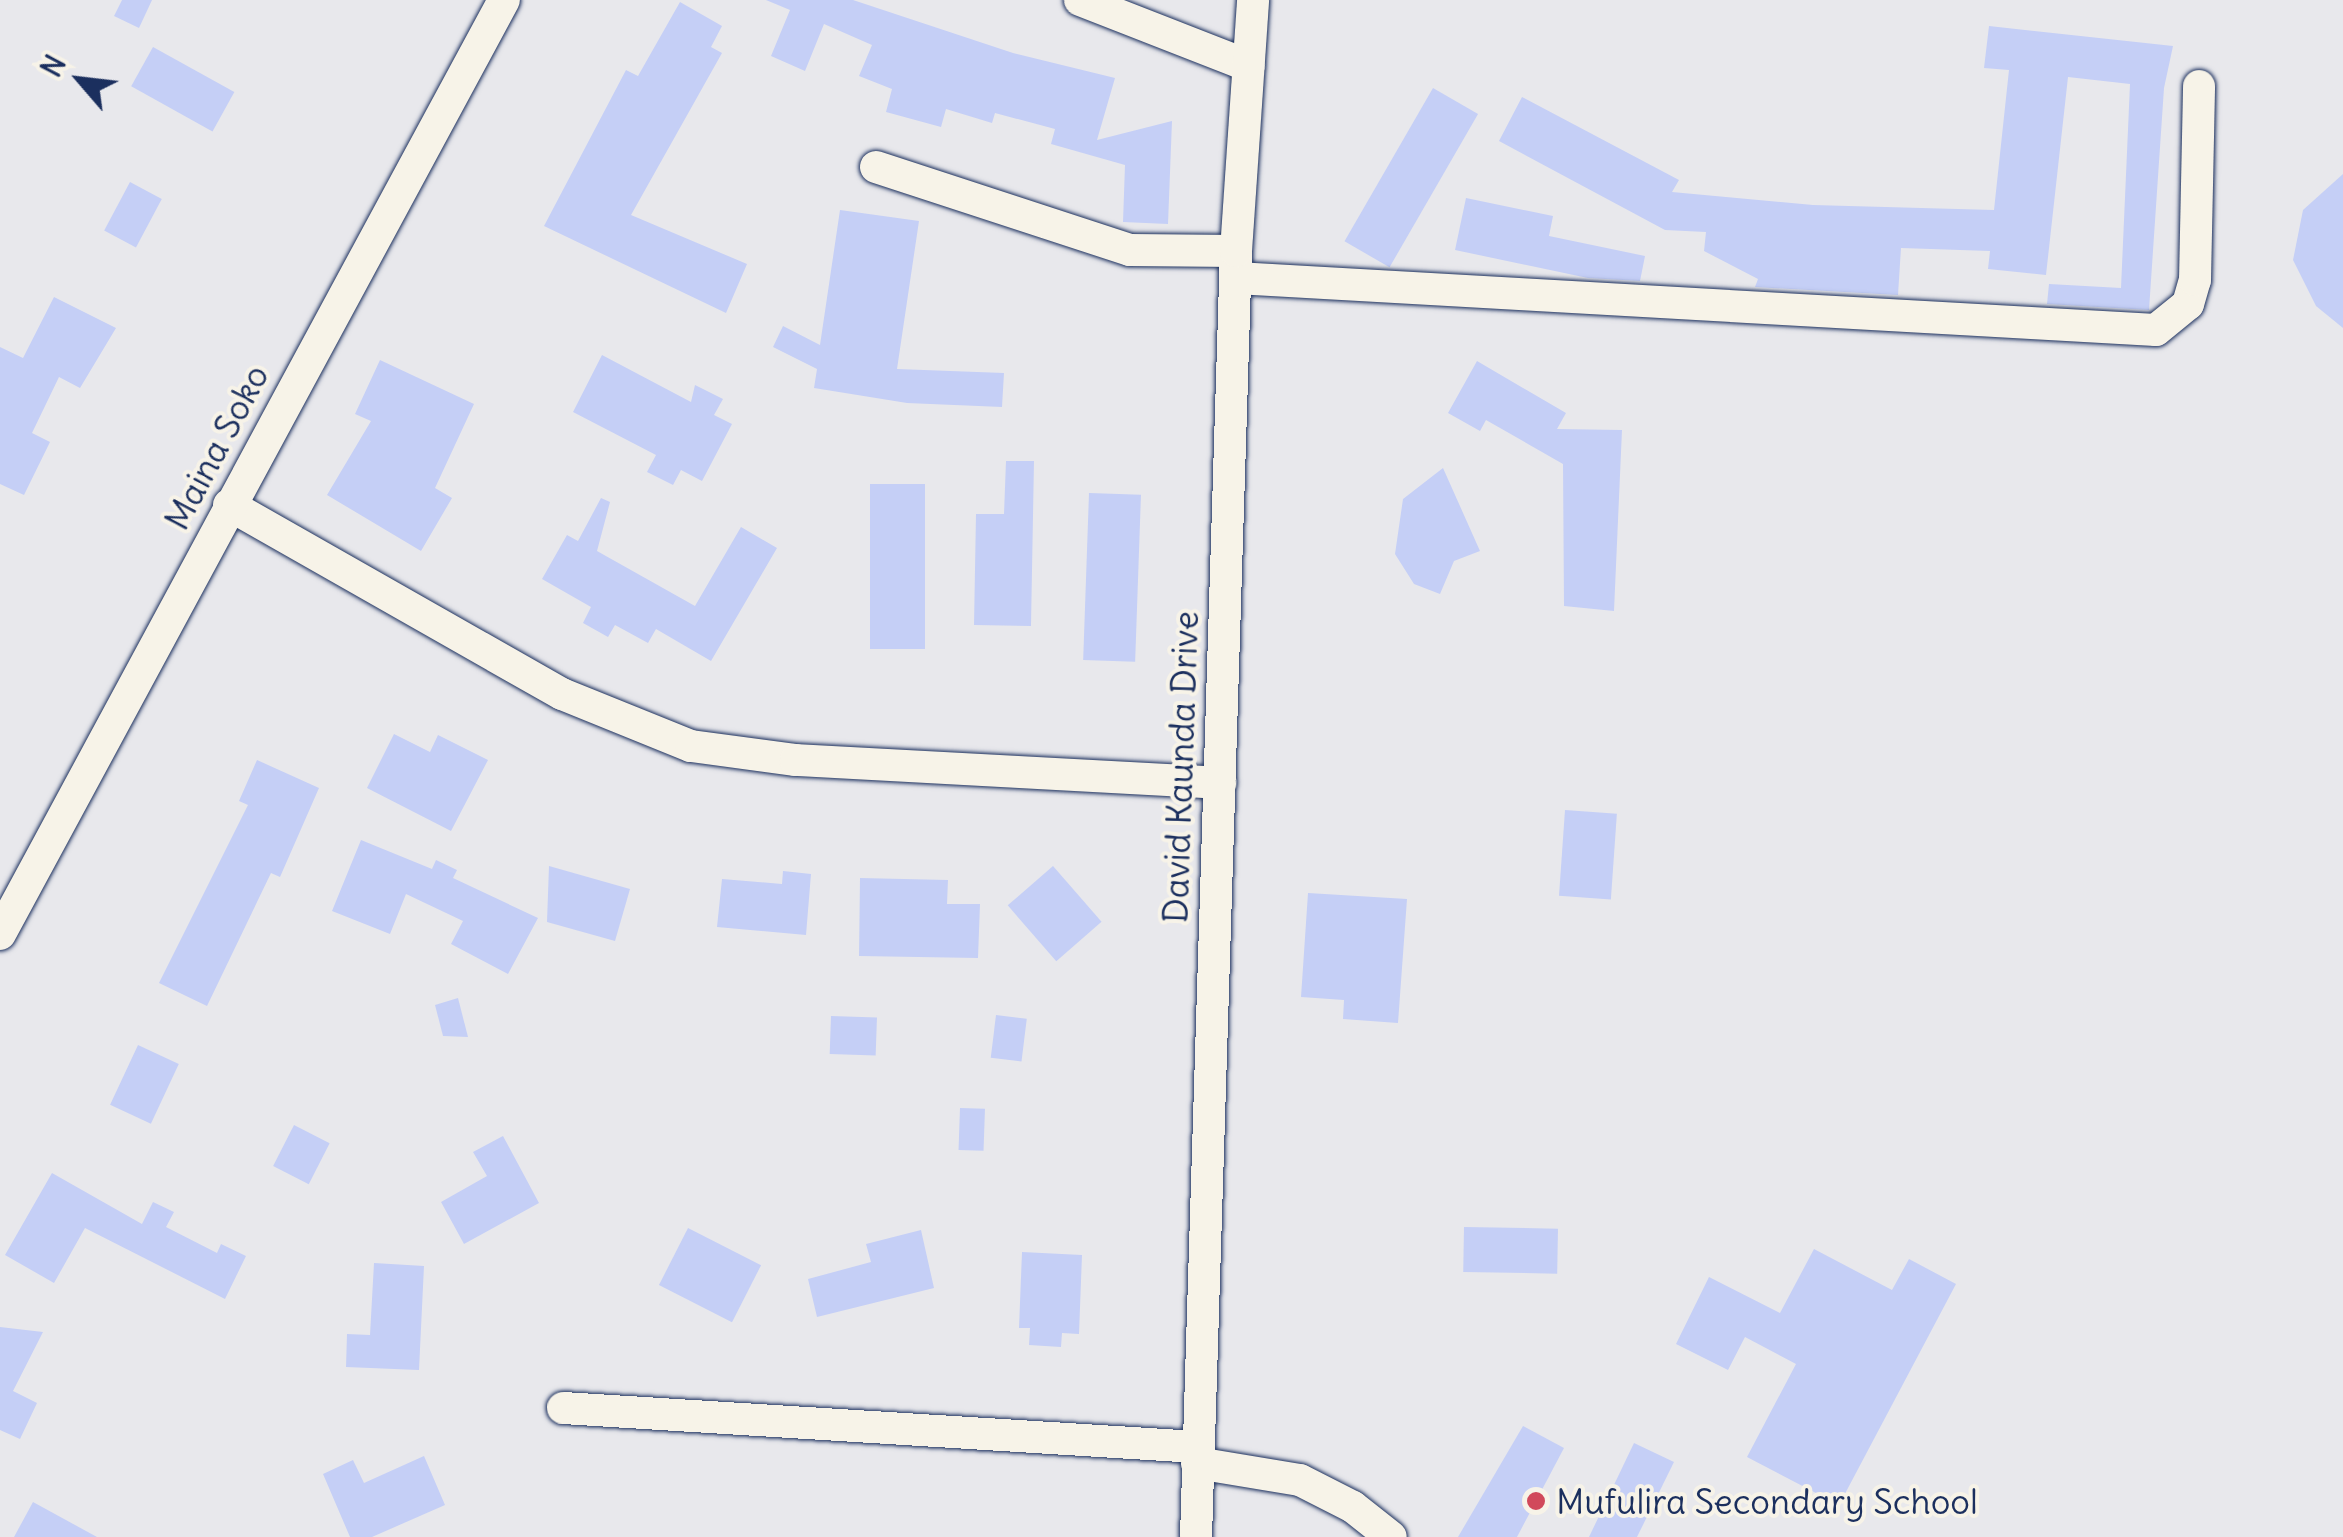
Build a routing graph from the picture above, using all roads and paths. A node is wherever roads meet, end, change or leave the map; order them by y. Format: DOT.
graph roads {
  1 [pos="504,0"];
  2 [pos="1080,0"];
  3 [pos="1253,0"];
  4 [pos="1248,66"];
  5 [pos="2199,86"];
  6 [pos="876,167"];
  7 [pos="1236,265"];
  8 [pos="229,505"];
  9 [pos="1220,783"];
  10 [pos="0,934"];
  11 [pos="563,1408"];
  12 [pos="1197,1455"];
  13 [pos="1196,1537"];
  14 [pos="1391,1537"];
  1 -- 8 [label="street, Maina Soko"];
  2 -- 4 [label="street"];
  3 -- 4 [label="street, David Kaunda Drive"];
  4 -- 7 [label="street, David Kaunda Drive"];
  5 -- 7 [label="street"];
  6 -- 7 [label="street"];
  7 -- 9 [label="street, David Kaunda Drive"];
  8 -- 9 [label="street"];
  8 -- 10 [label="street, Maina Soko"];
  9 -- 12 [label="street, David Kaunda Drive"];
  11 -- 12 [label="street"];
  12 -- 13 [label="street, David Kaunda Drive"];
  12 -- 14 [label="street"];
}
